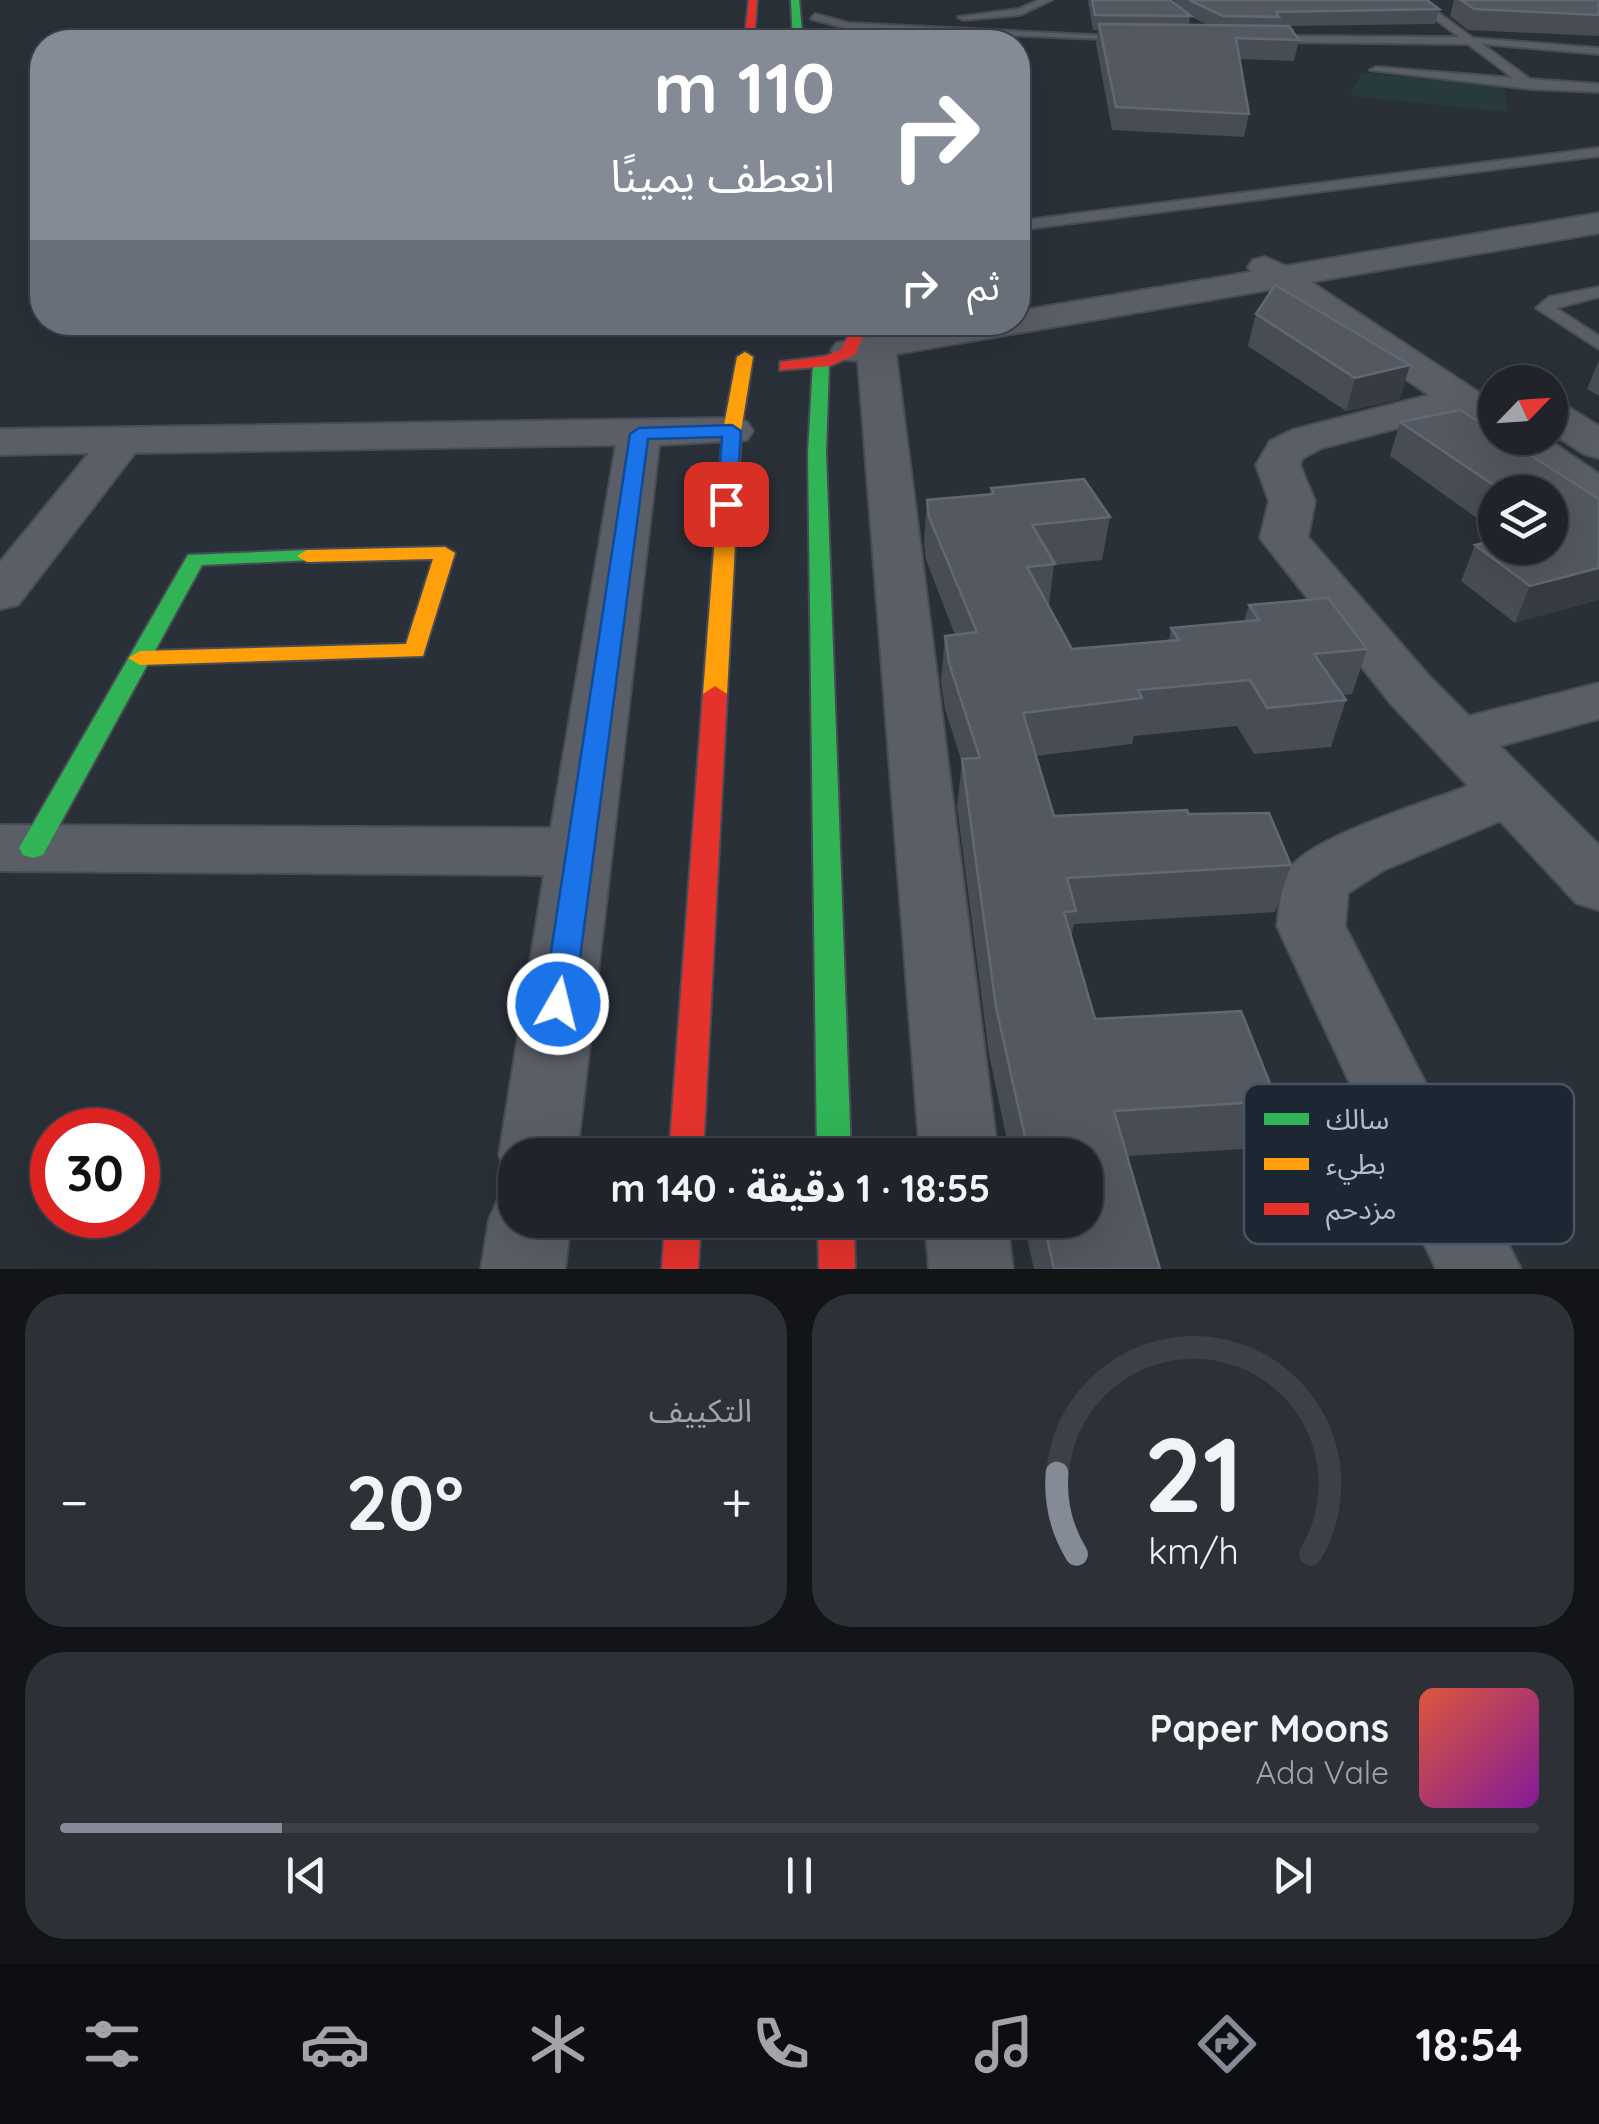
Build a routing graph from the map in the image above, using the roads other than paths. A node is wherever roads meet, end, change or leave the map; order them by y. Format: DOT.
graph roads {
  1 [pos="753,0"];
  2 [pos="1047,0"];
  3 [pos="1415,0"];
  4 [pos="802,11"];
  5 [pos="849,26"];
  6 [pos="750,30"];
  7 [pos="852,30"];
  8 [pos="949,30"];
  9 [pos="1030,33"];
  10 [pos="1148,38"];
  11 [pos="1242,38"];
  12 [pos="1472,41"];
  13 [pos="1599,51"];
  14 [pos="1376,70"];
  15 [pos="1531,85"];
  16 [pos="1599,88"];
  17 [pos="1599,152"];
  18 [pos="1599,192"];
  19 [pos="1599,223"];
  20 [pos="1030,224"];
  21 [pos="1282,261"];
  22 [pos="1126,271"];
  23 [pos="1324,271"];
  24 [pos="1599,292"];
  25 [pos="1030,319"];
  26 [pos="925,335"];
  27 [pos="1599,344"];
  28 [pos="848,346"];
  29 [pos="1475,394"];
  30 [pos="1568,425"];
  31 [pos="732,431"];
  32 [pos="639,434"];
  33 [pos="122,441"];
  34 [pos="0,442"];
  35 [pos="1599,445"];
  36 [pos="1543,455"];
  37 [pos="1599,494"];
  38 [pos="0,594"];
  39 [pos="140,658"];
  40 [pos="1599,700"];
  41 [pos="1459,738"];
  42 [pos="1510,793"];
  43 [pos="17,848"];
  44 [pos="579,852"];
  45 [pos="1599,885"];
  46 [pos="1388,1084"];
  47 [pos="540,1138"];
  48 [pos="687,1138"];
  49 [pos="834,1138"];
  50 [pos="958,1138"];
  51 [pos="527,1238"];
  52 [pos="682,1238"];
  53 [pos="836,1238"];
  54 [pos="968,1238"];
  55 [pos="1467,1244"];
  56 [pos="523,1269"];
  57 [pos="680,1269"];
  58 [pos="837,1269"];
  59 [pos="971,1269"];
  60 [pos="1479,1269"];
  1 -- 6 [label="main road"];
  2 -- 4 [label="lane"];
  3 -- 12 [label="lane"];
  4 -- 5 [label="lane"];
  5 -- 7 [label="lane"];
  5 -- 8 [label="lane"];
  9 -- 10 [label="lane"];
  11 -- 12 [label="lane"];
  12 -- 13 [label="lane"];
  12 -- 15 [label="lane"];
  14 -- 15 [label="lane"];
  15 -- 16 [label="lane"];
  17 -- 20 [label="lane"];
  18 -- 21 [label="street"];
  19 -- 23 [label="street"];
  21 -- 22 [label="street"];
  21 -- 23 [label="street"];
  21 -- 25 [label="street"];
  21 -- 29 [label="street"];
  23 -- 29 [label="street"];
  24 -- 27 [label="lane"];
  26 -- 28 [label="street"];
  28 -- 31 [label="main road"];
  28 -- 49 [label="main road"];
  28 -- 50 [label="street"];
  29 -- 41 [label="street"];
  30 -- 35 [label="street"];
  31 -- 32 [label="street"];
  31 -- 48 [label="main road"];
  32 -- 33 [label="street"];
  32 -- 44 [label="street"];
  33 -- 34 [label="street"];
  33 -- 38 [label="street"];
  36 -- 37 [label="street"];
  39 -- 39 [label="main road"];
  39 -- 43 [label="main road"];
  40 -- 41 [label="street"];
  41 -- 42 [label="street"];
  42 -- 45 [label="street"];
  42 -- 46 [label="street"];
  43 -- 44 [label="street"];
  44 -- 47 [label="street"];
  51 -- 56 [label="street"];
  52 -- 57 [label="main road"];
  53 -- 58 [label="main road"];
  54 -- 59 [label="street"];
  55 -- 60 [label="street"];
}
